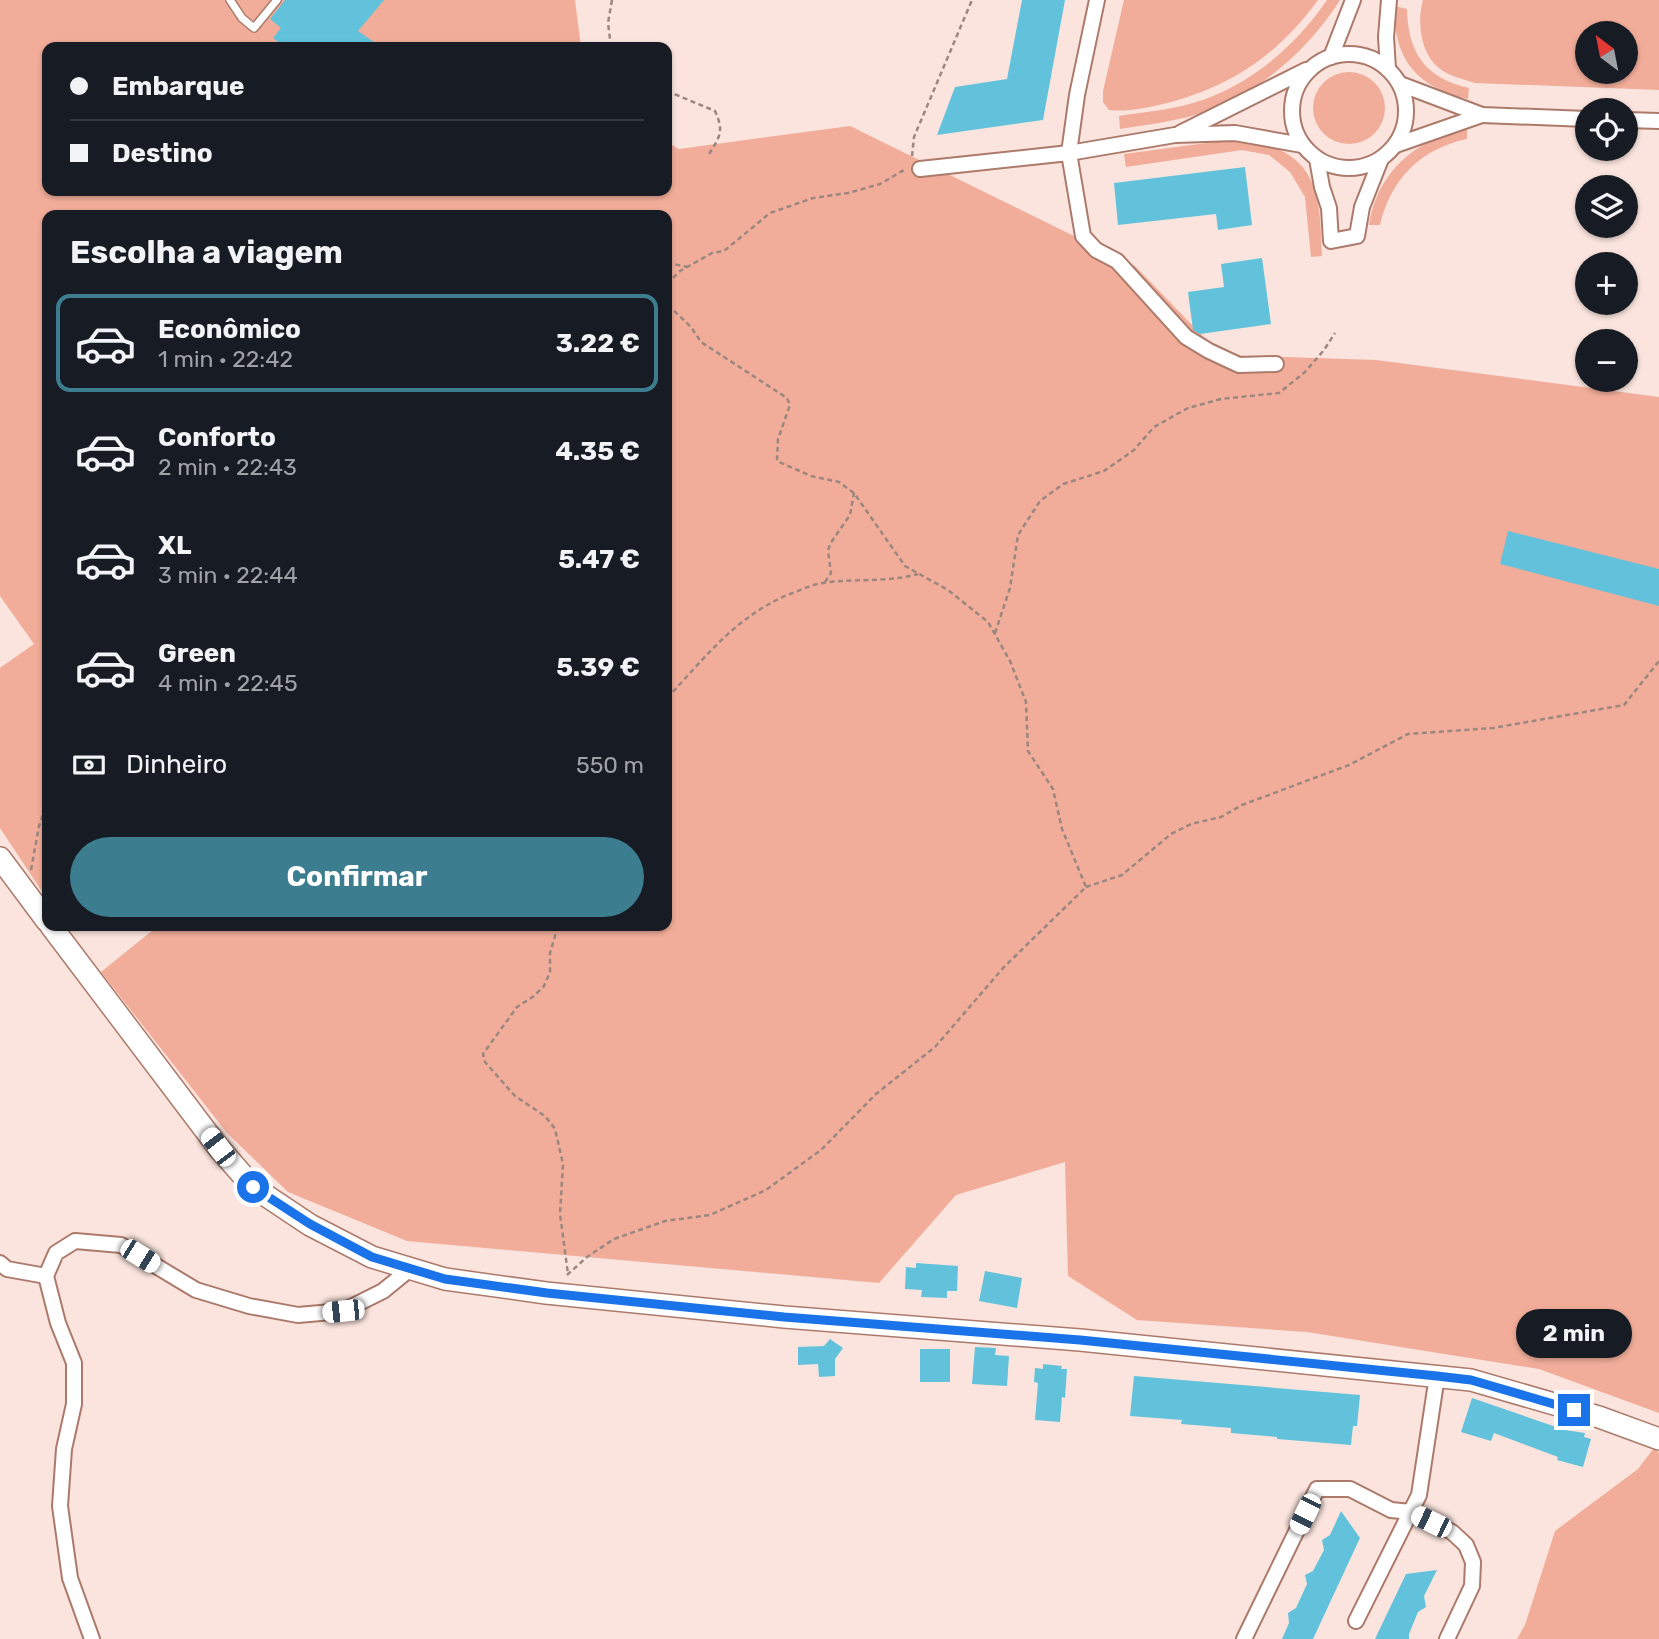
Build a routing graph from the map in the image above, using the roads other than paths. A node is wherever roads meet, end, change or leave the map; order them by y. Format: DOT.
graph roads {
  1 [pos="230,0"];
  2 [pos="277,0"];
  3 [pos="1097,0"];
  4 [pos="1353,0"];
  5 [pos="1389,0"];
  6 [pos="1331,57"];
  7 [pos="1312,67"];
  8 [pos="1388,69"];
  9 [pos="1400,84"];
  10 [pos="1482,115"];
  11 [pos="1575,119"];
  12 [pos="1638,120"];
  13 [pos="1659,121"];
  14 [pos="1175,135"];
  15 [pos="1302,145"];
  16 [pos="1396,145"];
  17 [pos="1069,153"];
  18 [pos="1317,159"];
  19 [pos="1381,159"];
  20 [pos="917,163"];
  21 [pos="1276,364"];
  22 [pos="0,858"];
  23 [pos="42,914"];
  24 [pos="55,931"];
  25 [pos="0,1263"];
  26 [pos="410,1269"];
  27 [pos="46,1276"];
  28 [pos="1437,1376"];
  29 [pos="1659,1439"];
  30 [pos="1411,1512"];
  31 [pos="1356,1621"];
  32 [pos="92,1639"];
  33 [pos="1244,1639"];
  34 [pos="1447,1639"];
  1 -- 2 [label="lane"];
  3 -- 17 [label="street"];
  4 -- 6 [label="street"];
  5 -- 8 [label="street"];
  6 -- 7 [label="street"];
  6 -- 8 [label="street"];
  7 -- 14 [label="street"];
  7 -- 15 [label="street"];
  8 -- 9 [label="street"];
  9 -- 10 [label="street"];
  9 -- 16 [label="street"];
  10 -- 11 [label="street"];
  10 -- 16 [label="street"];
  12 -- 13 [label="street"];
  14 -- 15 [label="street"];
  14 -- 17 [label="street"];
  15 -- 18 [label="street"];
  16 -- 19 [label="street"];
  17 -- 20 [label="street"];
  17 -- 21 [label="street"];
  18 -- 19 [label="street"];
  18 -- 19 [label="street"];
  22 -- 23 [label="street"];
  24 -- 26 [label="street"];
  25 -- 27 [label="street"];
  26 -- 27 [label="street"];
  26 -- 28 [label="street"];
  27 -- 32 [label="street"];
  28 -- 29 [label="street"];
  28 -- 30 [label="street"];
  30 -- 31 [label="street"];
  30 -- 33 [label="street"];
  30 -- 34 [label="street"];
}
